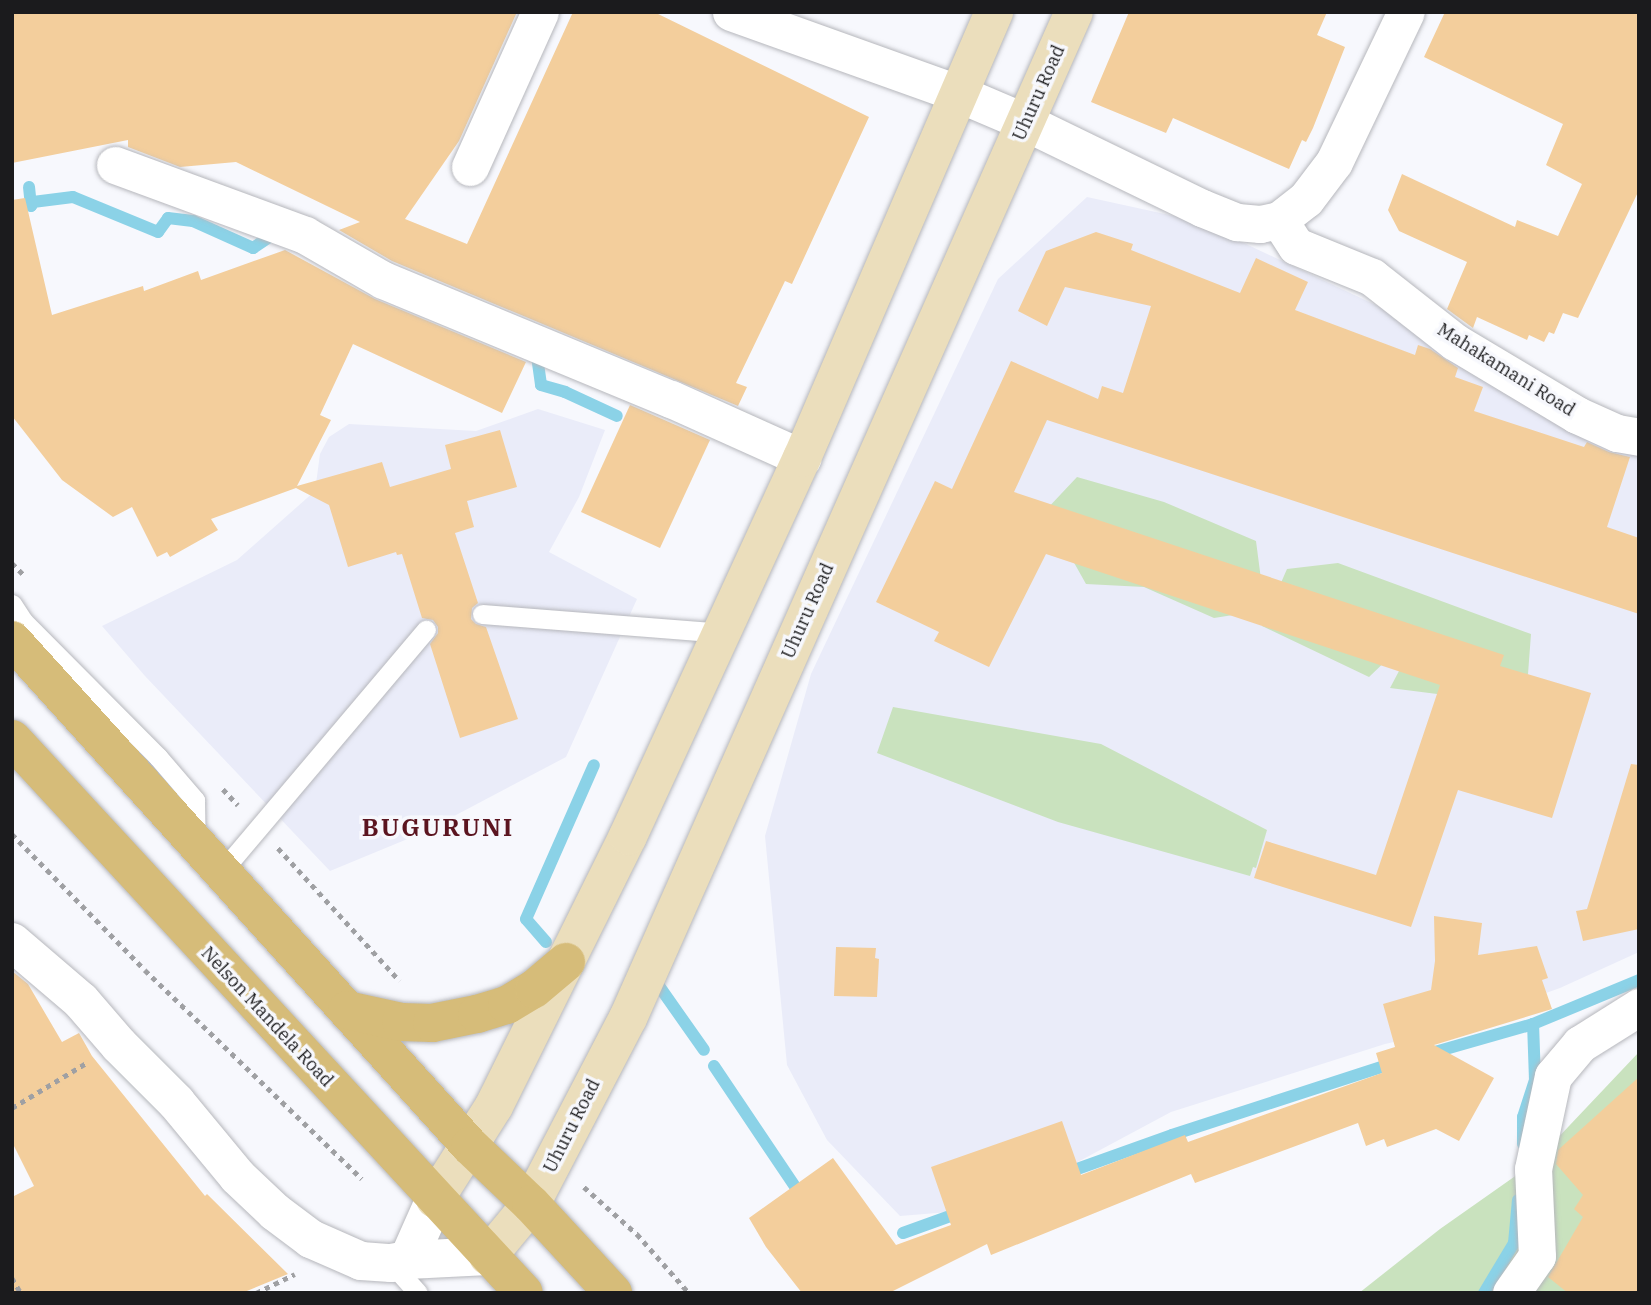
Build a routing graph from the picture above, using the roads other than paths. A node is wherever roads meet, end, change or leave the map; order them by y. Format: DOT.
graph roads {
  1 [pos="540,12"];
  2 [pos="731,12"];
  3 [pos="994,12"];
  4 [pos="1074,12"];
  5 [pos="1406,12"];
  6 [pos="957,93"];
  7 [pos="1025,122"];
  8 [pos="115,165"];
  9 [pos="470,167"];
  10 [pos="1279,220"];
  11 [pos="1639,437"];
  12 [pos="802,458"];
  13 [pos="12,604"];
  14 [pos="482,614"];
  15 [pos="426,629"];
  16 [pos="721,633"];
  17 [pos="12,640"];
  18 [pos="17,754"];
  19 [pos="197,843"];
  20 [pos="222,871"];
  21 [pos="12,942"];
  22 [pos="566,962"];
  23 [pos="1639,1007"];
  24 [pos="347,1010"];
  25 [pos="470,1146"];
  26 [pos="435,1199"];
  27 [pos="531,1204"];
  28 [pos="488,1256"];
  29 [pos="406,1272"];
  30 [pos="616,1290"];
  31 [pos="524,1293"];
  32 [pos="1511,1293"];
  1 -- 9 [label="street"];
  2 -- 6 [label="street"];
  3 -- 6 [label="main road"];
  4 -- 7 [label="main road, Uhuru Road"];
  5 -- 10 [label="street"];
  6 -- 7 [label="street"];
  6 -- 12 [label="main road"];
  7 -- 10 [label="street"];
  7 -- 27 [label="main road, Uhuru Road"];
  8 -- 12 [label="street"];
  10 -- 11 [label="street, Mahakamani Road"];
  12 -- 16 [label="main road"];
  13 -- 19 [label="lane"];
  14 -- 16 [label="lane"];
  15 -- 20 [label="lane"];
  16 -- 22 [label="main road"];
  17 -- 19 [label="main road"];
  18 -- 26 [label="main road, Nelson Mandela Road"];
  19 -- 20 [label="main road"];
  20 -- 24 [label="main road"];
  21 -- 29 [label="street"];
  22 -- 24 [label="main road"];
  22 -- 25 [label="main road"];
  23 -- 32 [label="street"];
  24 -- 25 [label="main road"];
  25 -- 26 [label="main road"];
  25 -- 27 [label="main road"];
  26 -- 28 [label="main road, Nelson Mandela Road"];
  26 -- 29 [label="street"];
  27 -- 28 [label="main road, Uhuru Road"];
  27 -- 30 [label="main road"];
  28 -- 29 [label="street"];
  28 -- 31 [label="main road, Nelson Mandela Road"];
}
